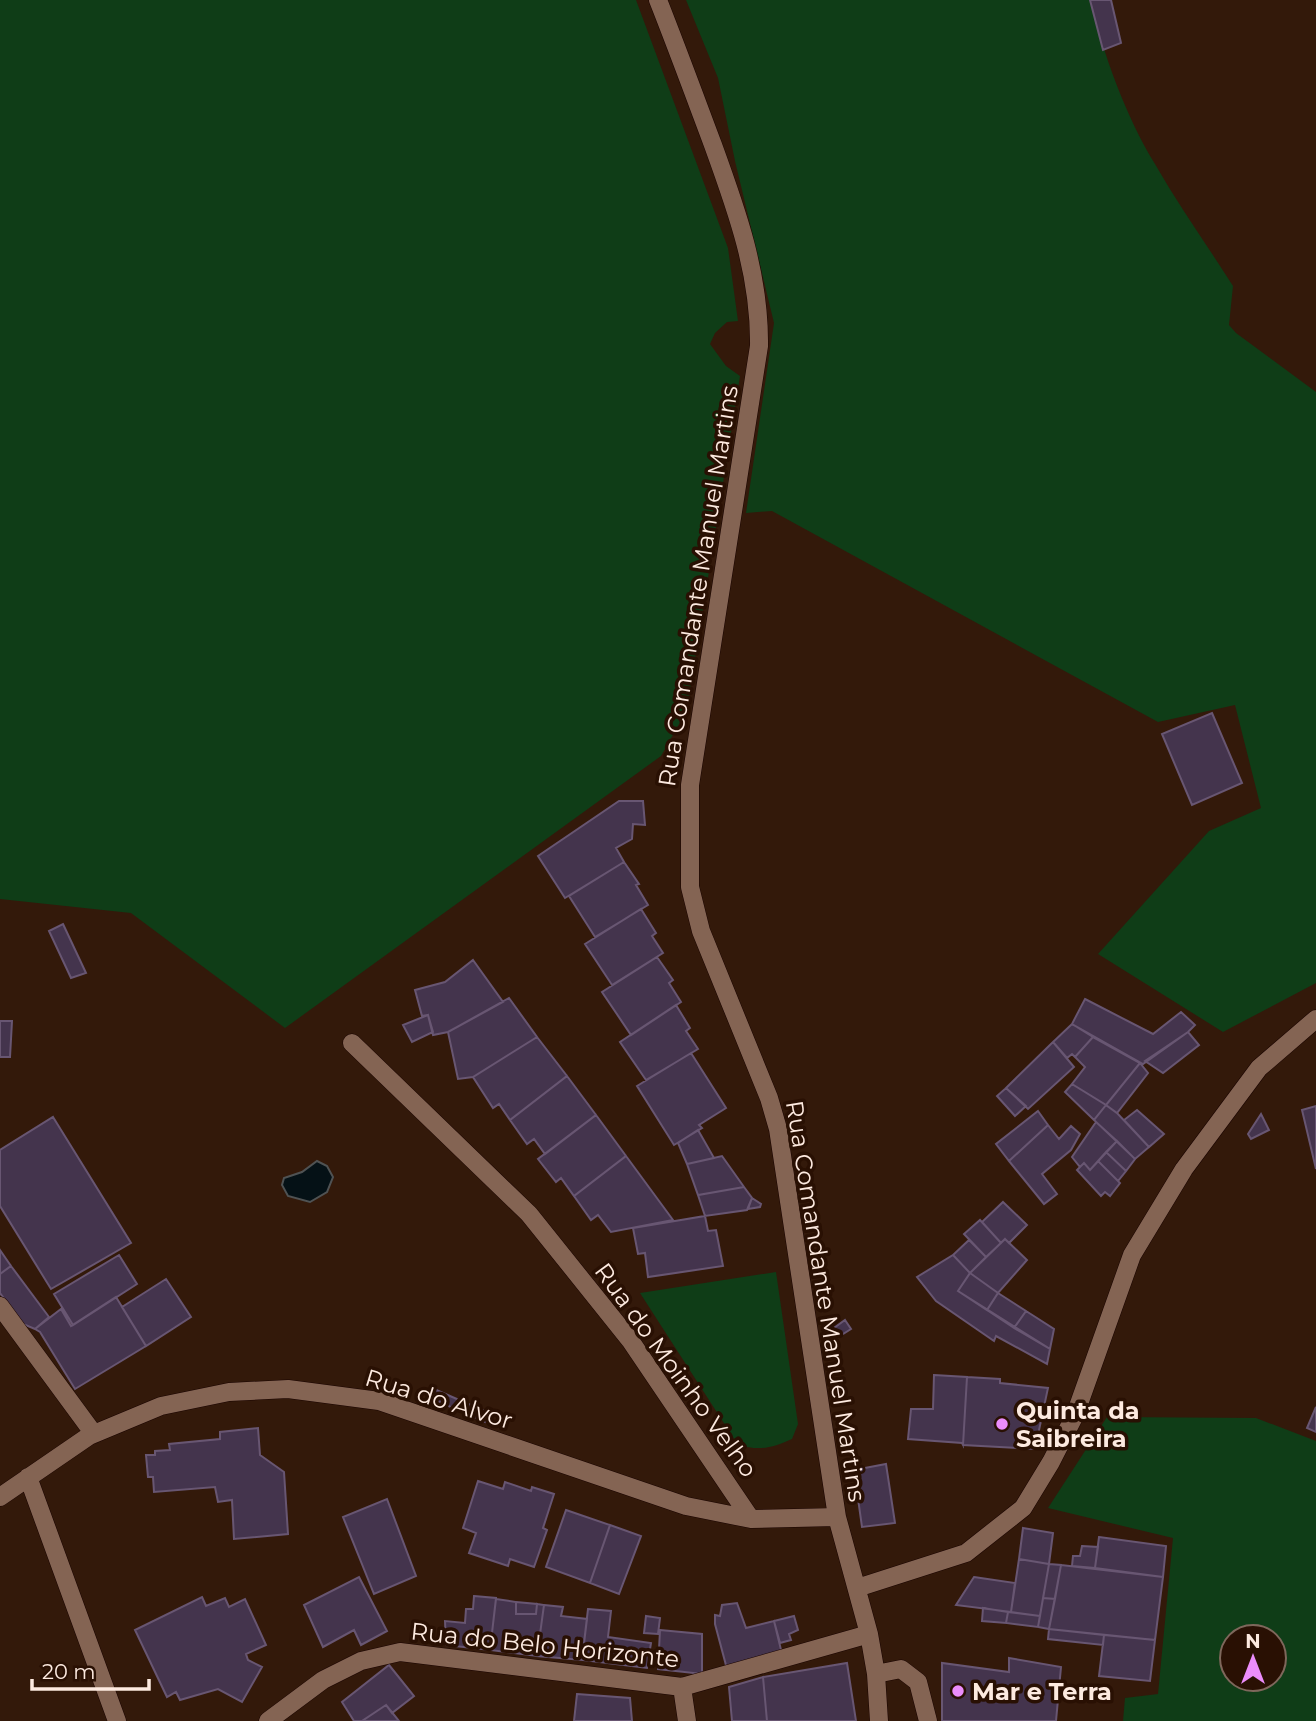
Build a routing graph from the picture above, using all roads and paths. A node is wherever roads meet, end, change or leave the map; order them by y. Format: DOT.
graph roads {
  1 [pos="659,0"];
  2 [pos="1316,1019"];
  3 [pos="352,1043"];
  4 [pos="0,1307"];
  5 [pos="94,1434"];
  6 [pos="28,1477"];
  7 [pos="0,1497"];
  8 [pos="837,1517"];
  9 [pos="751,1519"];
  10 [pos="857,1588"];
  11 [pos="869,1634"];
  12 [pos="876,1674"];
  13 [pos="682,1687"];
  14 [pos="117,1721"];
  15 [pos="268,1721"];
  16 [pos="687,1721"];
  17 [pos="879,1721"];
  18 [pos="928,1721"];
  1 -- 8 [label="street, Rua Comandante Manuel Martins"];
  2 -- 10 [label="street"];
  3 -- 9 [label="street, Rua do Moinho Velho"];
  4 -- 5 [label="street"];
  5 -- 6 [label="street, Rua do Alvor"];
  5 -- 9 [label="street, Rua do Alvor"];
  6 -- 7 [label="street, Rua do Alvor"];
  6 -- 14 [label="street"];
  8 -- 9 [label="street, Rua do Alvor"];
  8 -- 10 [label="street, Rua Comandante Manuel Martins"];
  10 -- 11 [label="street, Rua Comandante Manuel Martins"];
  11 -- 12 [label="street, Rua Comandante Manuel Martins"];
  11 -- 13 [label="street, Rua do Belo Horizonte"];
  12 -- 17 [label="street, Rua Comandante Manuel Martins"];
  12 -- 18 [label="street"];
  13 -- 15 [label="street, Rua do Belo Horizonte"];
  13 -- 16 [label="street"];
}
